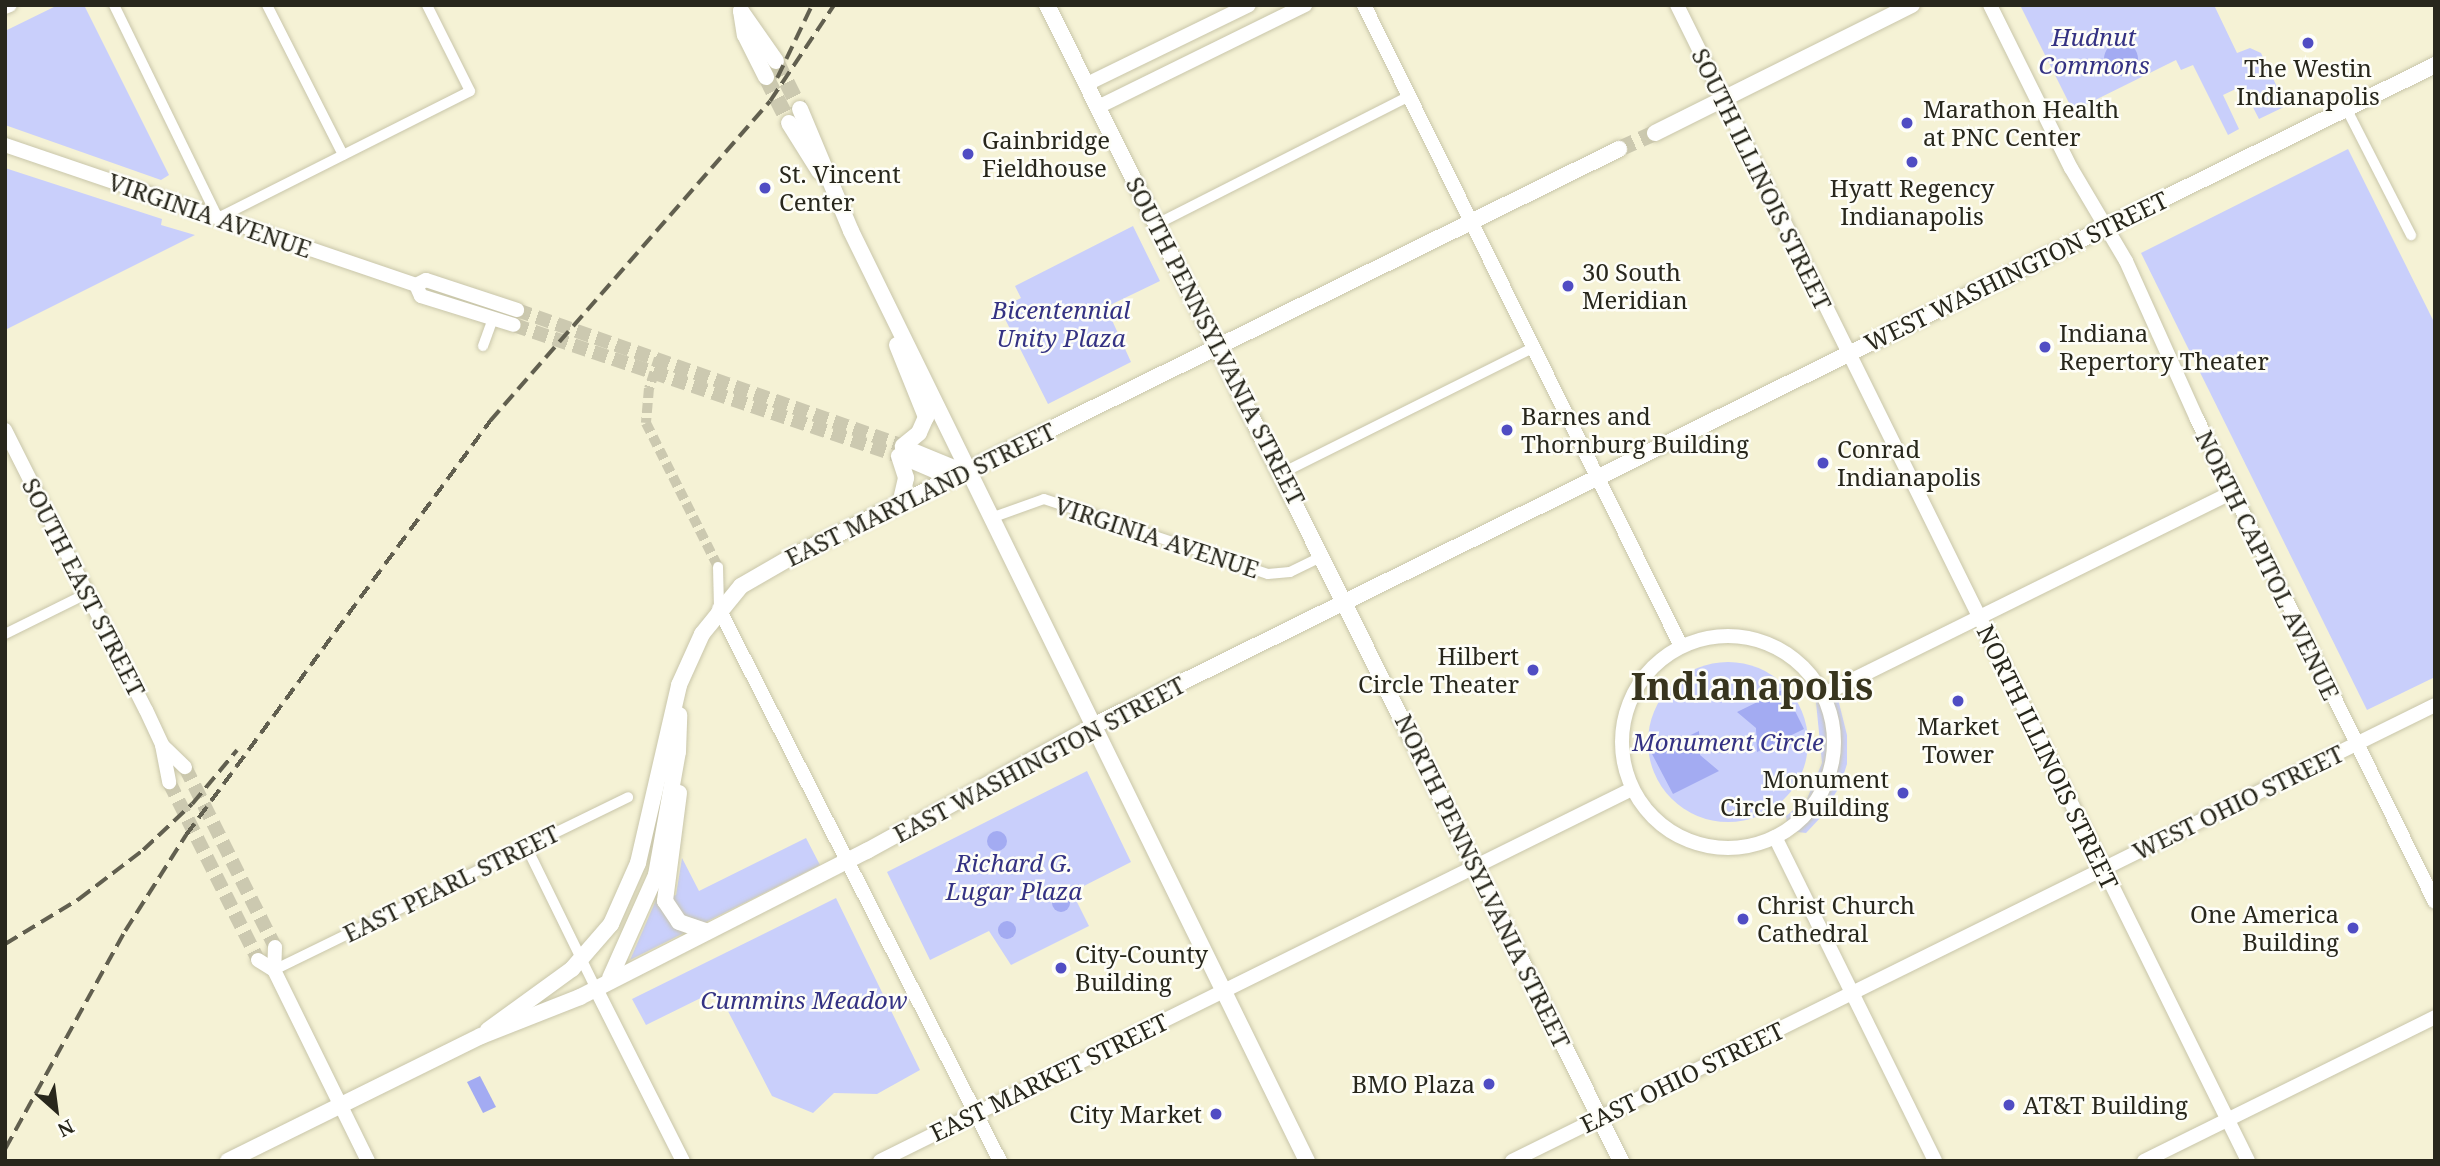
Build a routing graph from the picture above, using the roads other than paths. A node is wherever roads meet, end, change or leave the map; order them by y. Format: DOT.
graph roads {
  1 [pos="114,5"];
  2 [pos="267,5"];
  3 [pos="427,5"];
  4 [pos="1047,5"];
  5 [pos="1249,5"];
  6 [pos="1305,5"];
  7 [pos="1364,5"];
  8 [pos="1676,5"];
  9 [pos="1912,5"];
  10 [pos="1990,5"];
  11 [pos="740,8"];
  12 [pos="776,61"];
  13 [pos="2435,65"];
  14 [pos="766,77"];
  15 [pos="1087,85"];
  16 [pos="1409,96"];
  17 [pos="1723,99"];
  18 [pos="1098,107"];
  19 [pos="2346,108"];
  20 [pos="800,109"];
  21 [pos="789,123"];
  22 [pos="1655,132"];
  23 [pos="5,145"];
  24 [pos="1619,149"];
  25 [pos="343,155"];
  26 [pos="830,187"];
  27 [pos="218,218"];
  28 [pos="1471,222"];
  29 [pos="1157,224"];
  30 [pos="2105,226"];
  31 [pos="2411,235"];
  32 [pos="416,285"];
  33 [pos="885,302"];
  34 [pos="517,310"];
  35 [pos="493,319"];
  36 [pos="514,326"];
  37 [pos="482,346"];
  38 [pos="1219,347"];
  39 [pos="1533,348"];
  40 [pos="1849,353"];
  41 [pos="5,430"];
  42 [pos="901,451"];
  43 [pos="967,472"];
  44 [pos="1282,473"];
  45 [pos="1597,477"];
  46 [pos="2232,492"];
  47 [pos="900,504"];
  48 [pos="991,518"];
  49 [pos="1324,556"];
  50 [pos="718,567"];
  51 [pos="88,593"];
  52 [pos="1346,601"];
  53 [pos="719,609"];
  54 [pos="1979,618"];
  55 [pos="5,634"];
  56 [pos="1681,646"];
  57 [pos="680,685"];
  58 [pos="1824,694"];
  59 [pos="2435,705"];
  60 [pos="1095,725"];
  61 [pos="2356,743"];
  62 [pos="162,745"];
  63 [pos="678,752"];
  64 [pos="185,766"];
  65 [pos="169,782"];
  66 [pos="1632,789"];
  67 [pos="628,797"];
  68 [pos="1775,837"];
  69 [pos="526,846"];
  70 [pos="849,860"];
  71 [pos="1475,866"];
  72 [pos="2104,869"];
  73 [pos="2435,902"];
  74 [pos="705,931"];
  75 [pos="275,947"];
  76 [pos="258,960"];
  77 [pos="582,960"];
  78 [pos="274,970"];
  79 [pos="595,987"];
  80 [pos="1224,991"];
  81 [pos="1852,993"];
  82 [pos="2435,1017"];
  83 [pos="481,1036"];
  84 [pos="339,1105"];
  85 [pos="976,1113"];
  86 [pos="1600,1117"];
  87 [pos="2228,1120"];
  88 [pos="228,1161"];
  89 [pos="368,1161"];
  90 [pos="683,1161"];
  91 [pos="880,1161"];
  92 [pos="1000,1161"];
  93 [pos="1307,1161"];
  94 [pos="1512,1161"];
  95 [pos="1621,1161"];
  96 [pos="1935,1161"];
  97 [pos="2144,1161"];
  98 [pos="2248,1161"];
  1 -- 27 [label="street"];
  2 -- 25 [label="street"];
  3 -- 25 [label="street"];
  4 -- 15 [label="main road, SOUTH PENNSYLVANIA STREET"];
  5 -- 15 [label="main road"];
  6 -- 18 [label="main road"];
  7 -- 16 [label="main road"];
  8 -- 17 [label="main road, SOUTH ILLINOIS STREET"];
  9 -- 17 [label="main road"];
  10 -- 30 [label="main road, NORTH CAPITOL AVENUE"];
  11 -- 12 [label="main road"];
  11 -- 14 [label="main road"];
  13 -- 19 [label="main road, WEST WASHINGTON STREET"];
  15 -- 18 [label="main road, SOUTH PENNSYLVANIA STREET"];
  16 -- 28 [label="main road"];
  16 -- 29 [label="street"];
  17 -- 22 [label="main road"];
  17 -- 40 [label="main road, SOUTH ILLINOIS STREET"];
  18 -- 29 [label="main road, SOUTH PENNSYLVANIA STREET"];
  19 -- 30 [label="main road, WEST WASHINGTON STREET"];
  19 -- 31 [label="street"];
  20 -- 26 [label="main road"];
  21 -- 26 [label="main road"];
  23 -- 27 [label="main road, VIRGINIA AVENUE"];
  24 -- 28 [label="main road, EAST MARYLAND STREET"];
  25 -- 27 [label="street"];
  26 -- 33 [label="main road"];
  27 -- 32 [label="main road, VIRGINIA AVENUE"];
  28 -- 38 [label="main road, EAST MARYLAND STREET"];
  28 -- 39 [label="main road"];
  29 -- 38 [label="main road, SOUTH PENNSYLVANIA STREET"];
  30 -- 40 [label="main road, WEST WASHINGTON STREET"];
  30 -- 46 [label="main road, NORTH CAPITOL AVENUE"];
  32 -- 34 [label="main road, VIRGINIA AVENUE"];
  32 -- 35 [label="main road, VIRGINIA AVENUE"];
  33 -- 42 [label="main road"];
  33 -- 43 [label="main road"];
  35 -- 36 [label="main road, VIRGINIA AVENUE"];
  35 -- 37 [label="street"];
  38 -- 43 [label="main road, EAST MARYLAND STREET"];
  38 -- 44 [label="main road, SOUTH PENNSYLVANIA STREET"];
  39 -- 44 [label="street"];
  39 -- 45 [label="main road"];
  40 -- 45 [label="main road, WEST WASHINGTON STREET"];
  40 -- 54 [label="main road, NORTH ILLINOIS STREET"];
  41 -- 51 [label="main road, SOUTH EAST STREET"];
  42 -- 43 [label="main road"];
  42 -- 47 [label="main road"];
  43 -- 47 [label="main road, EAST MARYLAND STREET"];
  43 -- 48 [label="main road"];
  44 -- 49 [label="main road, SOUTH PENNSYLVANIA STREET"];
  45 -- 52 [label="main road, EAST WASHINGTON STREET"];
  45 -- 56 [label="main road"];
  46 -- 54 [label="main road"];
  46 -- 61 [label="main road, NORTH CAPITOL AVENUE"];
  47 -- 53 [label="main road, EAST MARYLAND STREET"];
  48 -- 49 [label="street, VIRGINIA AVENUE"];
  48 -- 60 [label="main road"];
  49 -- 52 [label="main road, SOUTH PENNSYLVANIA STREET"];
  50 -- 53 [label="street"];
  51 -- 55 [label="street"];
  51 -- 62 [label="main road, SOUTH EAST STREET"];
  52 -- 60 [label="main road, EAST WASHINGTON STREET"];
  52 -- 71 [label="main road, NORTH PENNSYLVANIA STREET"];
  53 -- 57 [label="main road, EAST MARYLAND STREET"];
  53 -- 70 [label="main road"];
  54 -- 58 [label="main road"];
  54 -- 72 [label="main road, NORTH ILLINOIS STREET"];
  56 -- 58 [label="main road"];
  56 -- 66 [label="main road"];
  57 -- 63 [label="main road"];
  57 -- 77 [label="main road, EAST MARYLAND STREET"];
  58 -- 68 [label="main road"];
  59 -- 61 [label="main road, WEST OHIO STREET"];
  60 -- 70 [label="main road, EAST WASHINGTON STREET"];
  60 -- 80 [label="main road"];
  61 -- 72 [label="main road, WEST OHIO STREET"];
  61 -- 73 [label="main road, NORTH CAPITOL AVENUE"];
  62 -- 64 [label="main road, SOUTH EAST STREET"];
  62 -- 65 [label="main road, SOUTH EAST STREET"];
  63 -- 74 [label="main road"];
  63 -- 79 [label="main road"];
  66 -- 68 [label="main road"];
  66 -- 71 [label="main road, EAST MARKET STREET"];
  67 -- 69 [label="street, EAST PEARL STREET"];
  68 -- 81 [label="main road"];
  69 -- 77 [label="street"];
  69 -- 78 [label="street, EAST PEARL STREET"];
  70 -- 74 [label="main road, EAST WASHINGTON STREET"];
  70 -- 85 [label="main road"];
  71 -- 80 [label="main road, EAST MARKET STREET"];
  71 -- 86 [label="main road, NORTH PENNSYLVANIA STREET"];
  72 -- 81 [label="main road, WEST OHIO STREET"];
  72 -- 87 [label="main road, NORTH ILLINOIS STREET"];
  74 -- 79 [label="main road, EAST WASHINGTON STREET"];
  75 -- 78 [label="main road"];
  76 -- 78 [label="main road"];
  77 -- 79 [label="street"];
  77 -- 83 [label="main road, EAST WASHINGTON STREET"];
  78 -- 84 [label="main road"];
  79 -- 83 [label="main road, EAST WASHINGTON STREET"];
  79 -- 90 [label="main road"];
  80 -- 85 [label="main road, EAST MARKET STREET"];
  80 -- 93 [label="main road"];
  81 -- 86 [label="main road, EAST OHIO STREET"];
  81 -- 96 [label="main road"];
  82 -- 87 [label="main road"];
  83 -- 84 [label="main road, EAST WASHINGTON STREET"];
  84 -- 88 [label="main road, EAST WASHINGTON STREET"];
  84 -- 89 [label="main road"];
  85 -- 91 [label="main road, EAST MARKET STREET"];
  85 -- 92 [label="main road"];
  86 -- 94 [label="main road, EAST OHIO STREET"];
  86 -- 95 [label="main road, NORTH PENNSYLVANIA STREET"];
  87 -- 97 [label="main road"];
  87 -- 98 [label="main road, NORTH ILLINOIS STREET"];
}
